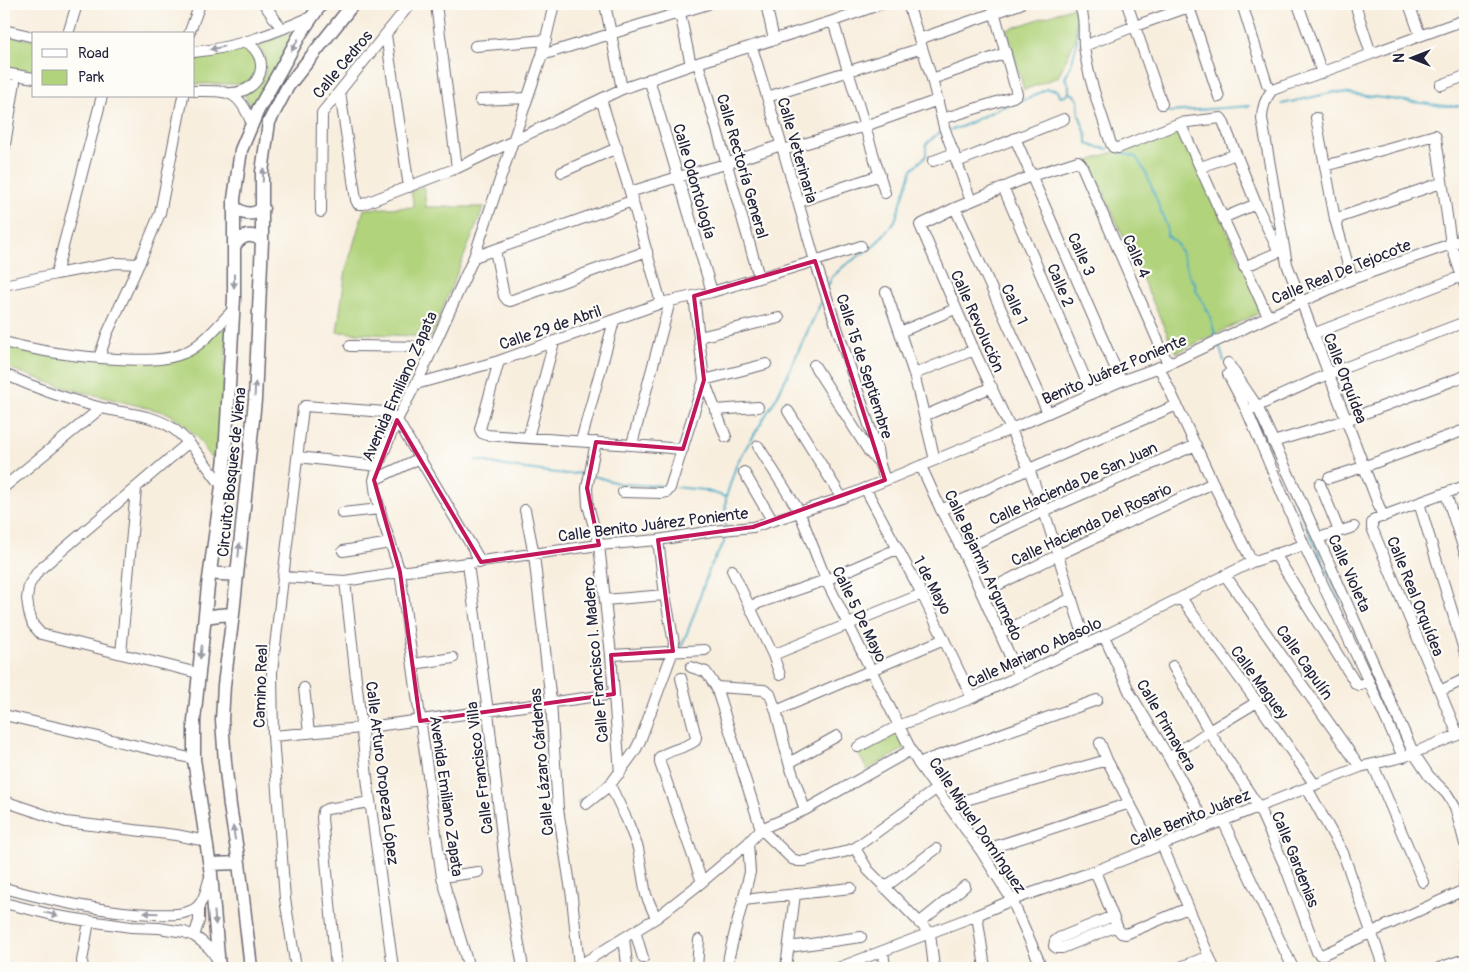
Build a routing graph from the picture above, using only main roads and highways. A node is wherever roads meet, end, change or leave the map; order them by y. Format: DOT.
graph roads {
  1 [pos="321,4"];
  2 [pos="353,4"];
  3 [pos="234,207"];
  4 [pos="263,208"];
  5 [pos="262,241"];
  6 [pos="234,247"];
  7 [pos="210,572"];
  8 [pos="237,573"];
  9 [pos="233,614"];
  10 [pos="205,617"];
  11 [pos="239,863"];
  12 [pos="210,869"];
  13 [pos="219,964"];
  14 [pos="250,968"];
  1 -- 3 [label="main road, Circuito Bosques de Viena, one-way"];
  4 -- 2 [label="main road, Circuito Bosques de Viena, one-way"];
  3 -- 4 [label="main road"];
  3 -- 6 [label="main road, Circuito Bosques de Viena"];
  4 -- 5 [label="main road, Circuito Bosques de Viena"];
  5 -- 6 [label="main road"];
  8 -- 5 [label="main road, Circuito Bosques de Viena, one-way"];
  6 -- 7 [label="main road, Circuito Bosques de Viena, one-way"];
  7 -- 8 [label="main road"];
  7 -- 10 [label="main road, Circuito Bosques de Viena"];
  8 -- 9 [label="main road, Circuito Bosques de Viena"];
  9 -- 10 [label="main road"];
  11 -- 9 [label="main road, Circuito Bosques de Viena, one-way"];
  10 -- 12 [label="main road, Circuito Bosques de Viena, one-way"];
  11 -- 12 [label="main road"];
  11 -- 14 [label="main road, Circuito Bosques de Viena"];
  12 -- 13 [label="main road, Circuito Bosques de Viena, one-way"];
}
